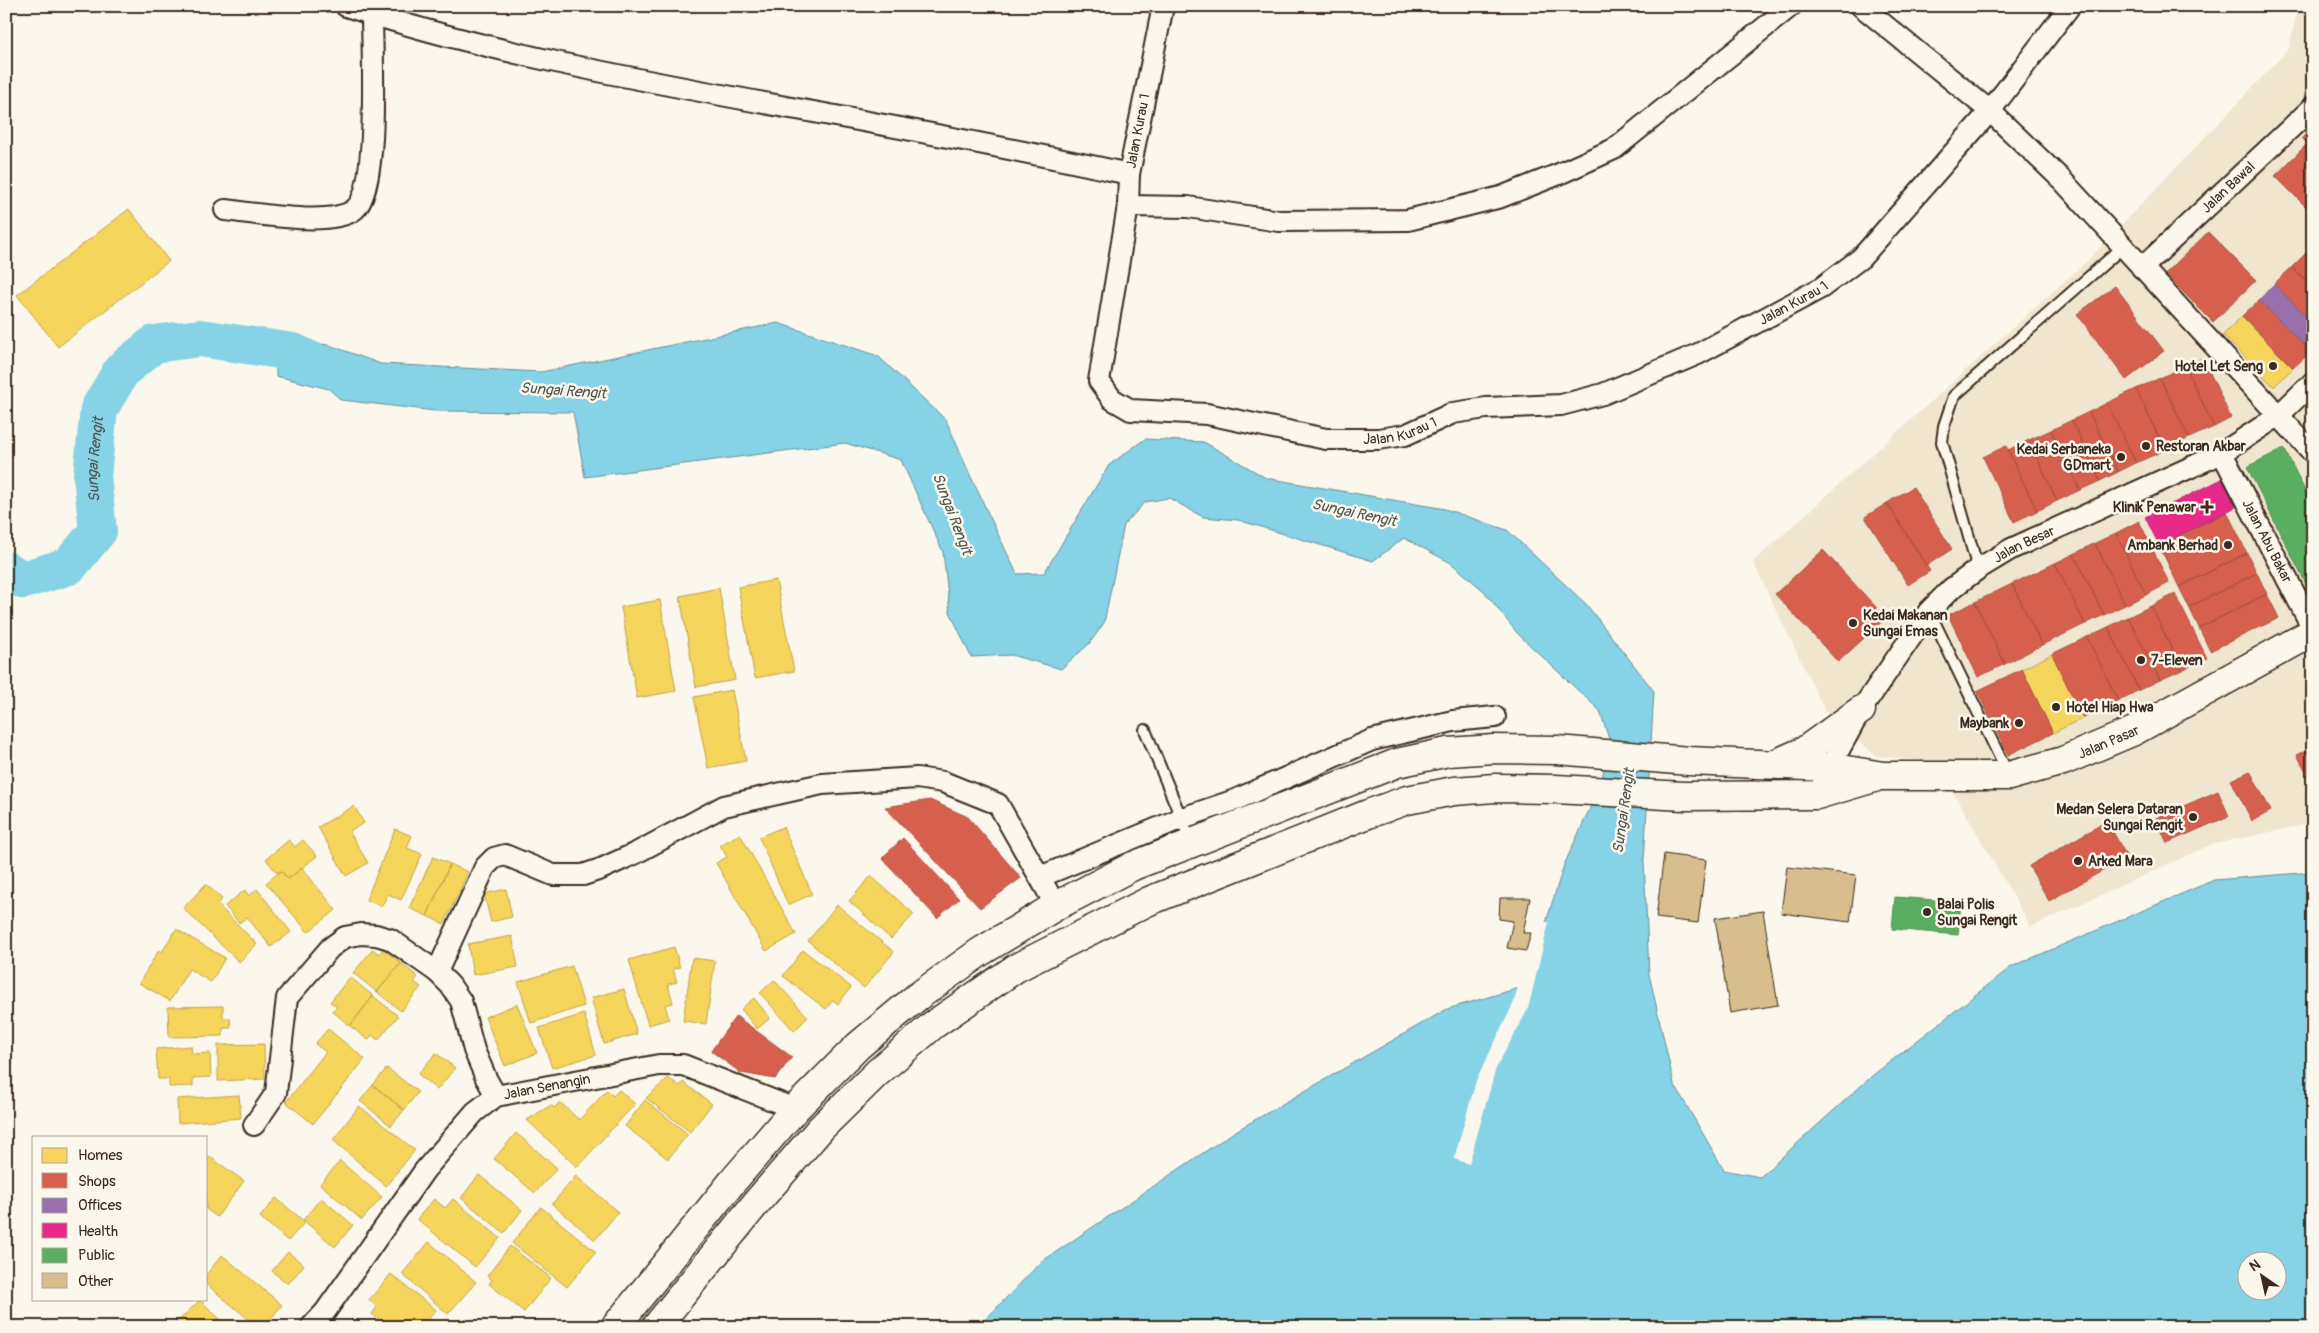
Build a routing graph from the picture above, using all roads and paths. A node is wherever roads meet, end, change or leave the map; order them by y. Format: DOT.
graph roads {
  1 [pos="346,6"];
  2 [pos="1163,6"];
  3 [pos="1791,6"];
  4 [pos="1861,6"];
  5 [pos="2070,6"];
  6 [pos="372,15"];
  7 [pos="2313,107"];
  8 [pos="1990,112"];
  9 [pos="1129,174"];
  10 [pos="1128,206"];
  11 [pos="225,210"];
  12 [pos="2123,247"];
  13 [pos="2142,268"];
  14 [pos="2313,382"];
  15 [pos="2278,416"];
  16 [pos="2313,452"];
  17 [pos="2222,453"];
  18 [pos="1978,569"];
  19 [pos="1929,611"];
  20 [pos="2313,631"];
  21 [pos="1861,710"];
  22 [pos="1495,717"];
  23 [pos="1145,730"];
  24 [pos="1771,766"];
  25 [pos="1828,767"];
  26 [pos="1883,776"];
  27 [pos="2009,776"];
  28 [pos="1817,795"];
  29 [pos="1186,830"];
  30 [pos="1040,877"];
  31 [pos="1056,906"];
  32 [pos="437,972"];
  33 [pos="496,1096"];
  34 [pos="795,1109"];
  35 [pos="254,1125"];
  36 [pos="311,1327"];
  37 [pos="616,1327"];
  38 [pos="656,1327"];
  1 -- 6 [label="street"];
  2 -- 9 [label="street, Jalan Kurau 1"];
  3 -- 10 [label="street"];
  4 -- 8 [label="street"];
  5 -- 8 [label="street, Jalan Kurau 1"];
  6 -- 9 [label="street"];
  6 -- 11 [label="street"];
  7 -- 13 [label="street, Jalan Bawal"];
  8 -- 10 [label="street, Jalan Kurau 1"];
  8 -- 12 [label="street"];
  9 -- 10 [label="street, Jalan Kurau 1"];
  12 -- 13 [label="street"];
  12 -- 18 [label="lane"];
  13 -- 15 [label="street"];
  14 -- 15 [label="street, Jalan Besar"];
  15 -- 16 [label="street"];
  15 -- 17 [label="street, Jalan Besar"];
  17 -- 18 [label="street, Jalan Besar"];
  17 -- 20 [label="street, Jalan Abu Bakar"];
  18 -- 19 [label="street, Jalan Besar"];
  19 -- 21 [label="street, Jalan Besar"];
  19 -- 27 [label="lane"];
  20 -- 27 [label="main road, Jalan Pasar"];
  21 -- 24 [label="main road"];
  21 -- 25 [label="street, Jalan Besar"];
  22 -- 29 [label="street"];
  23 -- 29 [label="lane"];
  24 -- 25 [label="main road"];
  24 -- 29 [label="main road"];
  25 -- 26 [label="main road"];
  25 -- 28 [label="street, Jalan Besar"];
  26 -- 27 [label="main road, Jalan Pasar"];
  26 -- 28 [label="main road"];
  28 -- 38 [label="main road"];
  29 -- 30 [label="street"];
  29 -- 31 [label="main road"];
  30 -- 31 [label="street"];
  30 -- 32 [label="street"];
  31 -- 34 [label="main road"];
  32 -- 33 [label="street"];
  32 -- 35 [label="street"];
  33 -- 34 [label="street, Jalan Senangin"];
  33 -- 36 [label="street, Jalan Senangin"];
  34 -- 37 [label="main road"];
}
